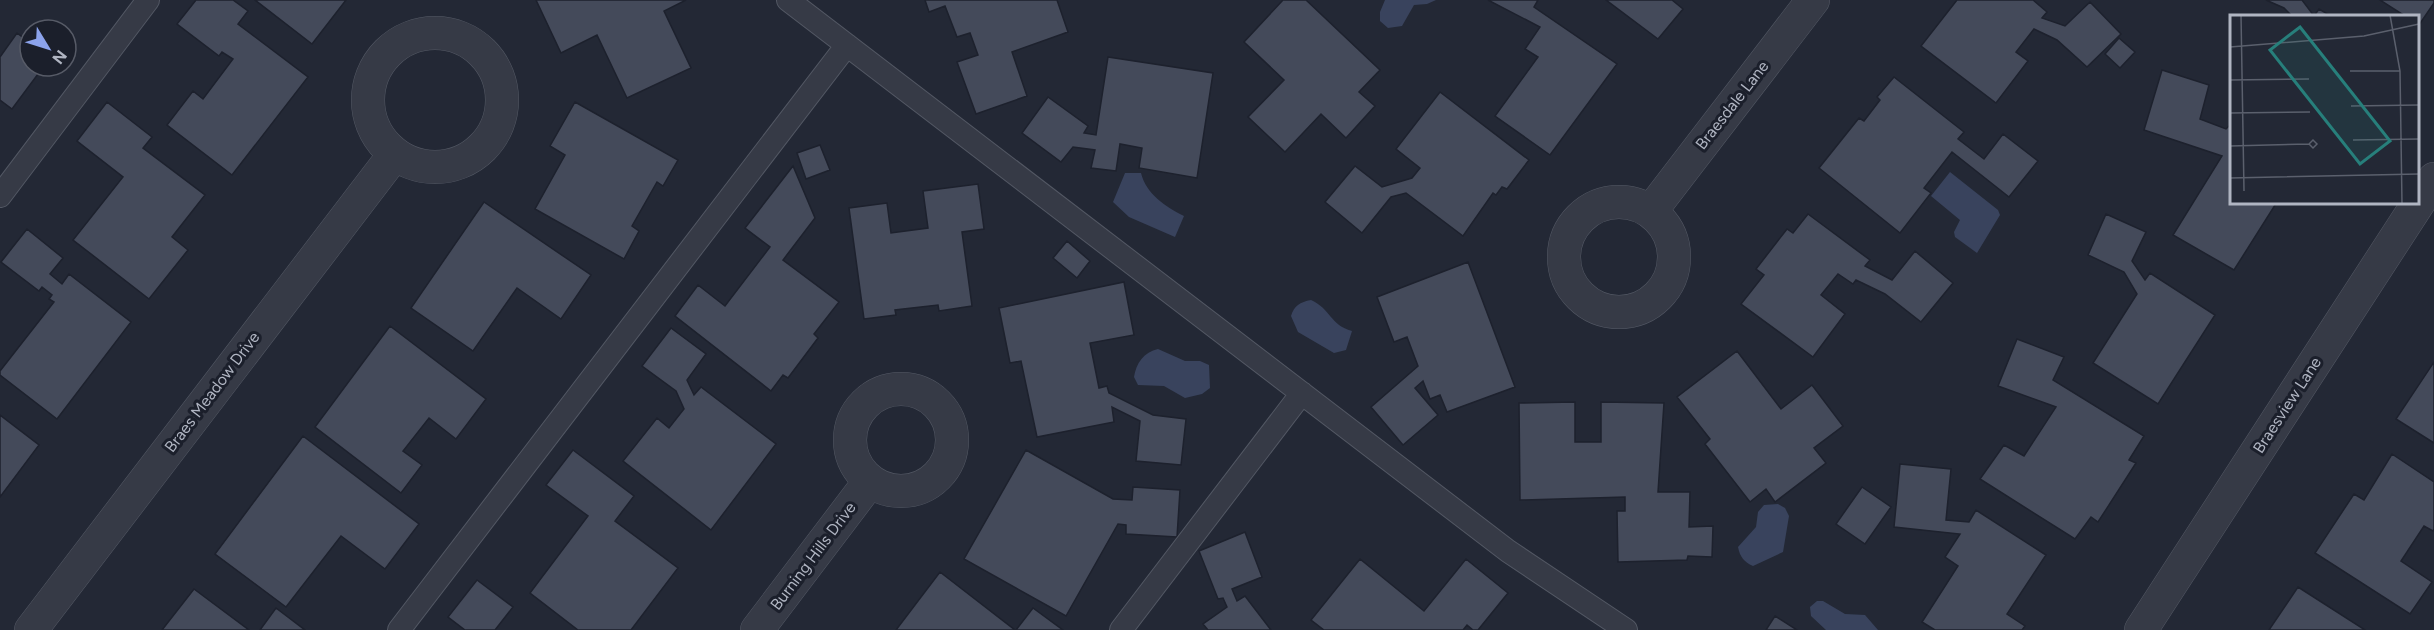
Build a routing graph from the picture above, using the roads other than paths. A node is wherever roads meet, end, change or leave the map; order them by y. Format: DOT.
graph roads {
  1 [pos="148,0"];
  2 [pos="788,0"];
  3 [pos="1813,0"];
  4 [pos="847,45"];
  5 [pos="394,155"];
  6 [pos="2434,179"];
  7 [pos="0,196"];
  8 [pos="2419,202"];
  9 [pos="2418,204"];
  10 [pos="1651,211"];
  11 [pos="1302,393"];
  12 [pos="870,481"];
  13 [pos="31,630"];
  14 [pos="399,630"];
  15 [pos="757,630"];
  16 [pos="1121,630"];
  17 [pos="1626,630"];
  18 [pos="2141,630"];
  1 -- 7 [label="lane"];
  2 -- 4 [label="lane"];
  3 -- 10 [label="street, Braesdale Lane"];
  4 -- 11 [label="lane"];
  4 -- 14 [label="lane"];
  5 -- 5 [label="street"];
  5 -- 13 [label="street, Braes Meadow Drive"];
  6 -- 8 [label="street, Braesview Lane"];
  9 -- 18 [label="street, Braesview Lane"];
  11 -- 16 [label="lane"];
  11 -- 17 [label="lane"];
  12 -- 15 [label="street, Burning Hills Drive"];
}
